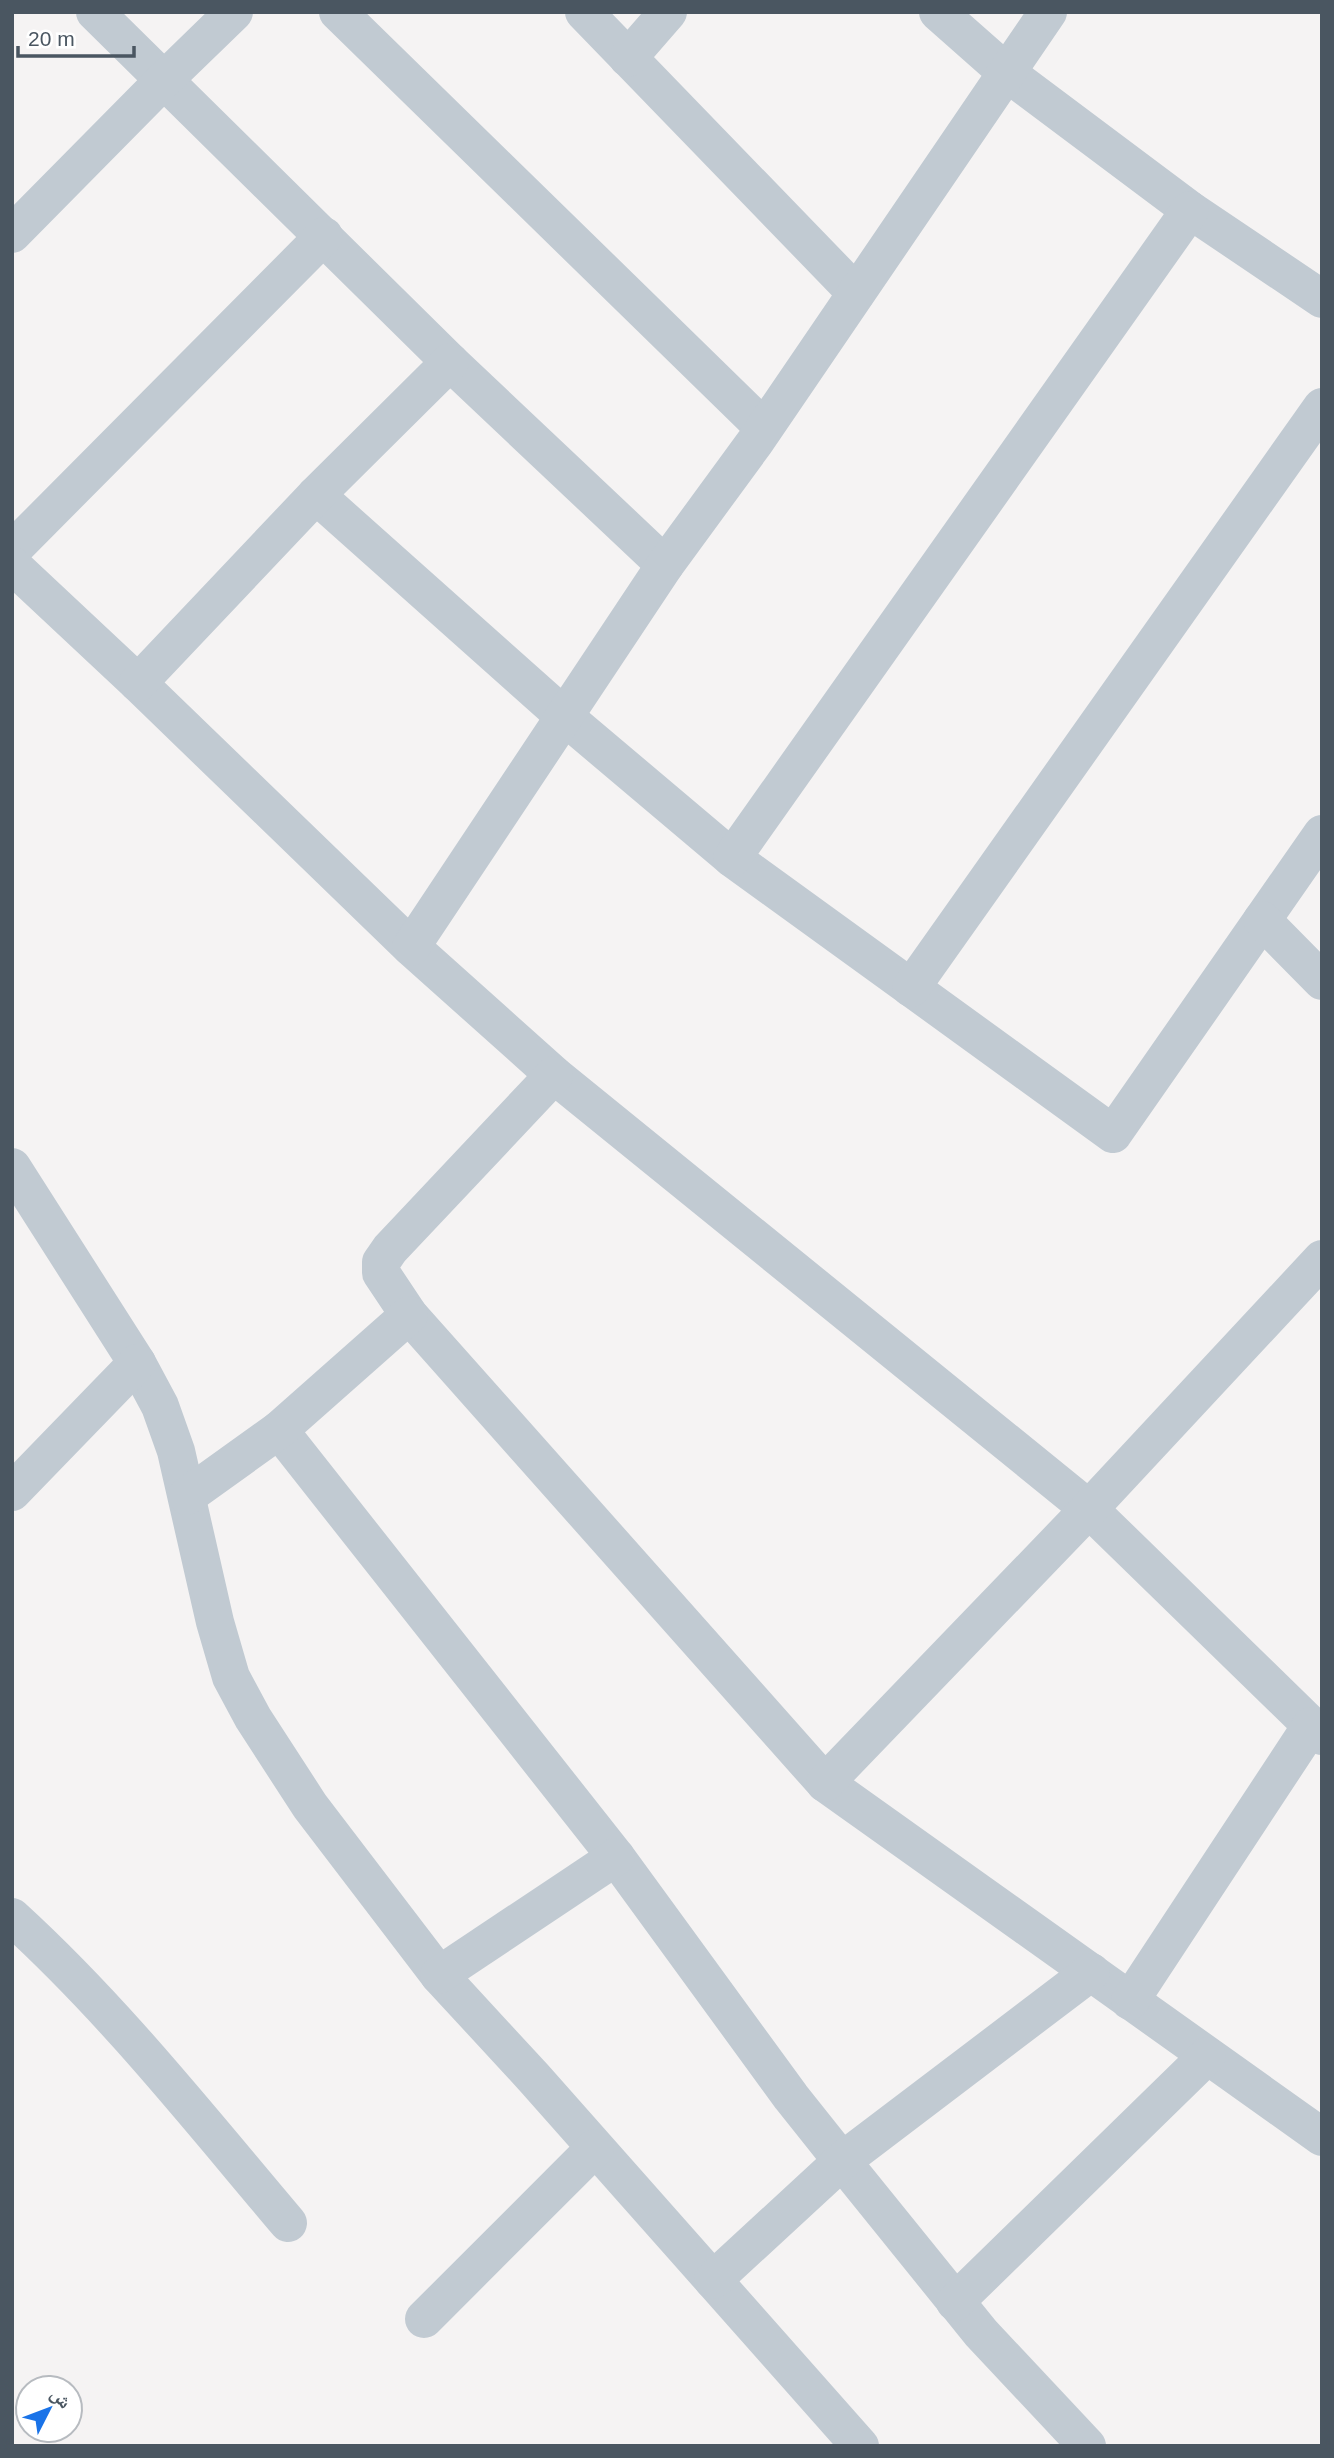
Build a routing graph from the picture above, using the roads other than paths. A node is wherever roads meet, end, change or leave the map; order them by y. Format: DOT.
graph roads {
  1 [pos="95,12"];
  2 [pos="234,12"];
  3 [pos="338,12"];
  4 [pos="584,12"];
  5 [pos="668,12"];
  6 [pos="937,12"];
  7 [pos="1048,12"];
  8 [pos="628,58"];
  9 [pos="1007,73"];
  10 [pos="164,80"];
  11 [pos="1190,210"];
  12 [pos="12,234"];
  13 [pos="324,236"];
  14 [pos="856,293"];
  15 [pos="1322,299"];
  16 [pos="450,362"];
  17 [pos="1322,407"];
  18 [pos="764,428"];
  19 [pos="316,495"];
  20 [pos="12,550"];
  21 [pos="12,565"];
  22 [pos="665,565"];
  23 [pos="138,683"];
  24 [pos="565,717"];
  25 [pos="1322,834"];
  26 [pos="732,858"];
  27 [pos="1262,920"];
  28 [pos="411,947"];
  29 [pos="1322,981"];
  30 [pos="911,988"];
  31 [pos="554,1074"];
  32 [pos="12,1167"];
  33 [pos="1322,1259"];
  34 [pos="409,1315"];
  35 [pos="137,1363"];
  36 [pos="279,1430"];
  37 [pos="12,1492"];
  38 [pos="187,1496"];
  39 [pos="1089,1509"];
  40 [pos="1316,1731"];
  41 [pos="825,1783"];
  42 [pos="616,1857"];
  43 [pos="12,1917"];
  44 [pos="1091,1972"];
  45 [pos="439,1975"];
  46 [pos="1130,2001"];
  47 [pos="1208,2056"];
  48 [pos="1322,2137"];
  49 [pos="595,2148"];
  50 [pos="842,2161"];
  51 [pos="288,2223"];
  52 [pos="713,2280"];
  53 [pos="955,2301"];
  54 [pos="424,2319"];
  55 [pos="860,2446"];
  56 [pos="1087,2446"];
  1 -- 10 [label="street"];
  2 -- 10 [label="street"];
  3 -- 18 [label="street"];
  4 -- 8 [label="street"];
  5 -- 8 [label="street"];
  6 -- 9 [label="street"];
  7 -- 9 [label="street"];
  8 -- 14 [label="street"];
  9 -- 11 [label="street"];
  9 -- 14 [label="street"];
  10 -- 12 [label="street"];
  10 -- 13 [label="street"];
  11 -- 15 [label="street"];
  11 -- 26 [label="street"];
  13 -- 16 [label="street"];
  13 -- 20 [label="street"];
  14 -- 18 [label="street"];
  16 -- 19 [label="street"];
  16 -- 22 [label="street"];
  17 -- 30 [label="street"];
  18 -- 22 [label="street"];
  19 -- 23 [label="street"];
  19 -- 24 [label="street"];
  21 -- 23 [label="street"];
  22 -- 24 [label="street"];
  23 -- 28 [label="street"];
  24 -- 26 [label="street"];
  24 -- 28 [label="street"];
  25 -- 27 [label="street"];
  26 -- 30 [label="street"];
  27 -- 29 [label="street"];
  27 -- 30 [label="street"];
  28 -- 31 [label="street"];
  31 -- 34 [label="street"];
  31 -- 39 [label="street"];
  32 -- 35 [label="street"];
  33 -- 39 [label="street"];
  34 -- 36 [label="street"];
  34 -- 41 [label="street"];
  35 -- 37 [label="street"];
  35 -- 38 [label="street"];
  36 -- 38 [label="street"];
  36 -- 42 [label="street"];
  38 -- 45 [label="street"];
  39 -- 40 [label="street"];
  39 -- 41 [label="street"];
  40 -- 46 [label="street"];
  41 -- 44 [label="street"];
  42 -- 45 [label="street"];
  42 -- 50 [label="street"];
  43 -- 51 [label="street"];
  44 -- 46 [label="street"];
  44 -- 50 [label="street"];
  45 -- 49 [label="street"];
  46 -- 47 [label="street"];
  47 -- 48 [label="street"];
  47 -- 53 [label="street"];
  49 -- 52 [label="street"];
  49 -- 54 [label="street"];
  50 -- 52 [label="street"];
  50 -- 53 [label="street"];
  52 -- 55 [label="street"];
  53 -- 56 [label="street"];
}
